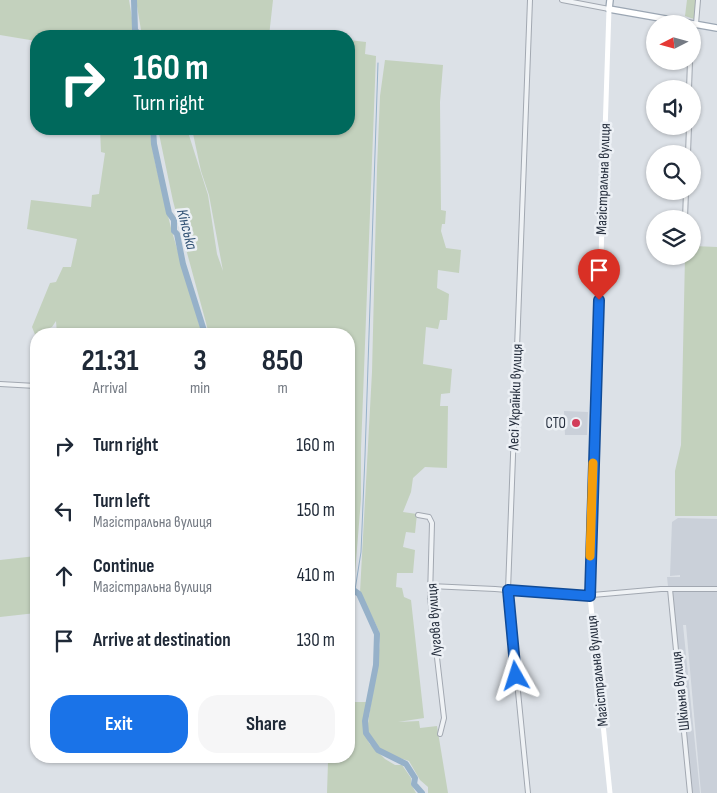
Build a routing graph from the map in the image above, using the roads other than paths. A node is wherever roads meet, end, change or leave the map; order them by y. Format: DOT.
graph roads {
  1 [pos="530,0"];
  2 [pos="562,0"];
  3 [pos="610,0"];
  4 [pos="698,0"];
  5 [pos="609,9"];
  6 [pos="694,15"];
  7 [pos="646,16"];
  8 [pos="701,25"];
  9 [pos="717,28"];
  10 [pos="0,384"];
  11 [pos="30,386"];
  12 [pos="418,515"];
  13 [pos="430,586"];
  14 [pos="670,589"];
  15 [pos="717,589"];
  16 [pos="508,590"];
  17 [pos="590,596"];
  18 [pos="440,734"];
  19 [pos="528,793"];
  20 [pos="610,793"];
  21 [pos="690,793"];
  1 -- 16 [label="street, Лесі Українки вулиця"];
  2 -- 5 [label="street"];
  3 -- 5 [label="main road, Магістральна вулиця"];
  4 -- 6 [label="street"];
  5 -- 7 [label="main road"];
  5 -- 17 [label="main road, Магістральна вулиця"];
  8 -- 9 [label="main road"];
  10 -- 11 [label="street"];
  12 -- 13 [label="street, Лугова вулиця"];
  13 -- 16 [label="street"];
  13 -- 18 [label="street, Лугова вулиця"];
  14 -- 15 [label="street"];
  14 -- 17 [label="street"];
  14 -- 21 [label="street, Шкільна вулиця"];
  16 -- 17 [label="street"];
  16 -- 19 [label="street, Лесі Українки вулиця"];
  17 -- 20 [label="main road, Магістральна вулиця"];
}
